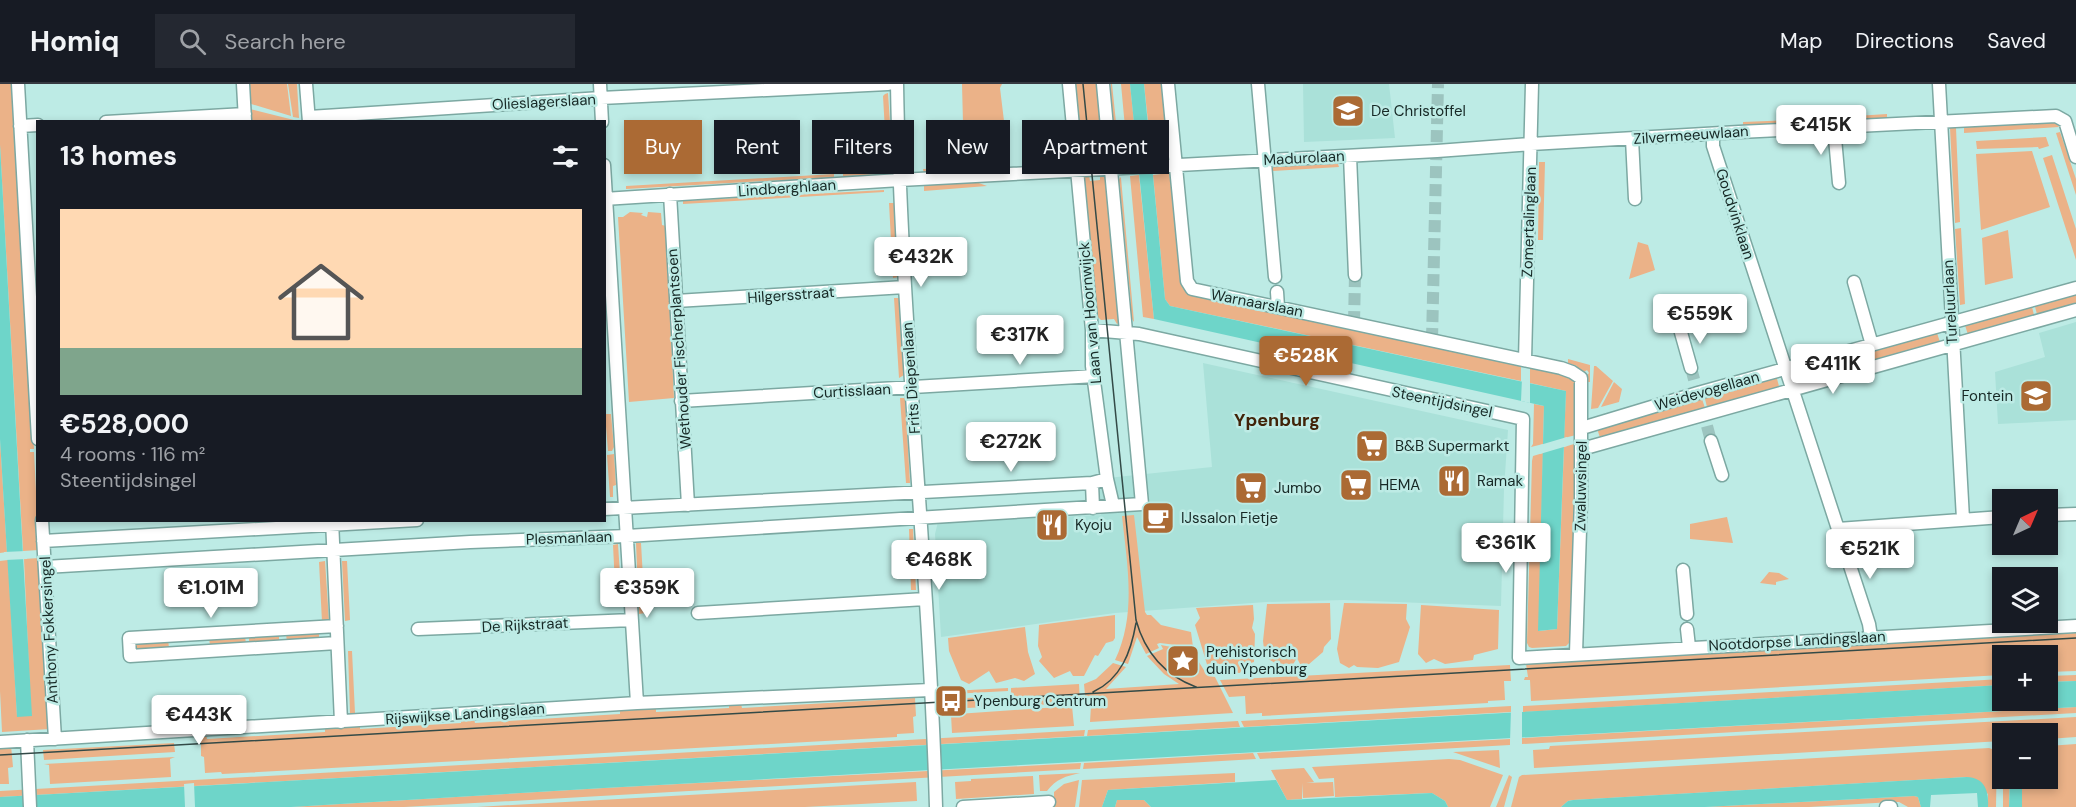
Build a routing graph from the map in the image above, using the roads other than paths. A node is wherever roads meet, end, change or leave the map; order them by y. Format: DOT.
graph roads {
  1 [pos="18,84"];
  2 [pos="243,84"];
  3 [pos="306,84"];
  4 [pos="600,84"];
  5 [pos="888,84"];
  6 [pos="897,84"];
  7 [pos="1069,84"];
  8 [pos="1103,84"];
  9 [pos="1168,84"];
  10 [pos="1258,84"];
  11 [pos="1532,84"];
  12 [pos="1939,84"];
  13 [pos="601,98"];
  14 [pos="245,118"];
  15 [pos="309,119"];
  16 [pos="176,120"];
  17 [pos="602,120"];
  18 [pos="1073,120"];
  19 [pos="1107,120"];
  20 [pos="1941,122"];
  21 [pos="36,125"];
  22 [pos="20,126"];
  23 [pos="1834,127"];
  24 [pos="1713,134"];
  25 [pos="1632,139"];
  26 [pos="1531,144"];
  27 [pos="1350,156"];
  28 [pos="2076,157"];
  29 [pos="1264,160"];
  30 [pos="1171,166"];
  31 [pos="1022,174"];
  32 [pos="1078,174"];
  33 [pos="1113,174"];
  34 [pos="900,180"];
  35 [pos="1839,183"];
  36 [pos="670,194"];
  37 [pos="1635,198"];
  38 [pos="606,199"];
  39 [pos="32,227"];
  40 [pos="606,233"];
  41 [pos="1356,275"];
  42 [pos="1275,277"];
  43 [pos="1854,282"];
  44 [pos="905,287"];
  45 [pos="2076,288"];
  46 [pos="1277,292"];
  47 [pos="608,301"];
  48 [pos="676,301"];
  49 [pos="1278,307"];
  50 [pos="2076,310"];
  51 [pos="1952,322"];
  52 [pos="1680,329"];
  53 [pos="1092,330"];
  54 [pos="34,332"];
  55 [pos="1127,333"];
  56 [pos="1872,345"];
  57 [pos="1952,345"];
  58 [pos="1525,360"];
  59 [pos="1691,368"];
  60 [pos="1785,369"];
  61 [pos="1095,376"];
  62 [pos="912,388"];
  63 [pos="1792,391"];
  64 [pos="681,401"];
  65 [pos="36,403"];
  66 [pos="619,404"];
  67 [pos="606,405"];
  68 [pos="1582,428"];
  69 [pos="1712,441"];
  70 [pos="1582,449"];
  71 [pos="1722,475"];
  72 [pos="1107,479"];
  73 [pos="1092,483"];
  74 [pos="919,493"];
  75 [pos="688,505"];
  76 [pos="1113,505"];
  77 [pos="625,507"];
  78 [pos="1093,507"];
  79 [pos="606,509"];
  80 [pos="2076,514"];
  81 [pos="2058,515"];
  82 [pos="920,517"];
  83 [pos="1992,518"];
  84 [pos="1963,519"];
  85 [pos="42,522"];
  86 [pos="360,522"];
  87 [pos="332,523"];
  88 [pos="1838,530"];
  89 [pos="627,536"];
  90 [pos="43,541"];
  91 [pos="334,551"];
  92 [pos="45,567"];
  93 [pos="1683,570"];
  94 [pos="925,599"];
  95 [pos="698,613"];
  96 [pos="1687,614"];
  97 [pos="632,620"];
  98 [pos="337,626"];
  99 [pos="2076,626"];
  100 [pos="1687,629"];
  101 [pos="418,630"];
  102 [pos="1871,637"];
  103 [pos="337,643"];
  104 [pos="1689,647"];
  105 [pos="1576,653"];
  106 [pos="1519,658"];
  107 [pos="930,690"];
  108 [pos="637,703"];
  109 [pos="341,722"];
  110 [pos="55,739"];
  111 [pos="27,740"];
  112 [pos="0,742"];
  113 [pos="1049,802"];
  114 [pos="30,807"];
  115 [pos="936,807"];
  116 [pos="963,807"];
  117 [pos="1886,807"];
  118 [pos="1891,807"];
  1 -- 22 [label="street"];
  2 -- 14 [label="street"];
  3 -- 15 [label="street"];
  4 -- 13 [label="street"];
  5 -- 13 [label="street, Olieslagerslaan"];
  6 -- 34 [label="street, Frits Diepenlaan"];
  7 -- 18 [label="street, Laan van Hoornwijck"];
  8 -- 19 [label="street"];
  9 -- 30 [label="street, Warnaarslaan"];
  10 -- 29 [label="street"];
  11 -- 26 [label="street, Zomertalinglaan"];
  12 -- 20 [label="street, Tureluurlaan"];
  13 -- 15 [label="street, Olieslagerslaan"];
  13 -- 17 [label="street"];
  14 -- 16 [label="street"];
  20 -- 23 [label="street, Zilvermeeuwlaan"];
  20 -- 28 [label="street, Zilvermeeuwlaan"];
  20 -- 51 [label="street, Tureluurlaan"];
  21 -- 22 [label="street"];
  22 -- 39 [label="street"];
  23 -- 24 [label="street, Zilvermeeuwlaan"];
  23 -- 35 [label="street"];
  24 -- 25 [label="street, Zilvermeeuwlaan"];
  24 -- 60 [label="street, Goudvinklaan"];
  25 -- 26 [label="street, Zilvermeeuwlaan"];
  25 -- 37 [label="street"];
  26 -- 27 [label="street, Madurolaan"];
  26 -- 58 [label="street, Zomertalinglaan"];
  27 -- 29 [label="street, Madurolaan"];
  27 -- 41 [label="street"];
  29 -- 30 [label="street, Madurolaan"];
  29 -- 42 [label="street"];
  30 -- 49 [label="street, Warnaarslaan"];
  31 -- 34 [label="street, Lindberghlaan"];
  32 -- 53 [label="street, Laan van Hoornwijck"];
  33 -- 55 [label="street"];
  34 -- 36 [label="street, Lindberghlaan"];
  34 -- 44 [label="street, Frits Diepenlaan"];
  36 -- 38 [label="street, Lindberghlaan"];
  36 -- 48 [label="street, Wethouder Fischerplantsoen"];
  39 -- 54 [label="street"];
  40 -- 47 [label="street"];
  43 -- 56 [label="street"];
  44 -- 48 [label="street, Hilgersstraat"];
  44 -- 62 [label="street, Frits Diepenlaan"];
  45 -- 51 [label="street, Weidevogellaan"];
  46 -- 49 [label="street"];
  47 -- 66 [label="street"];
  48 -- 64 [label="street, Wethouder Fischerplantsoen"];
  49 -- 58 [label="street, Warnaarslaan"];
  50 -- 57 [label="street, Weidevogellaan"];
  51 -- 56 [label="street, Weidevogellaan"];
  51 -- 57 [label="street, Tureluurlaan"];
  52 -- 59 [label="street"];
  53 -- 55 [label="street, Steentijdsingel"];
  53 -- 61 [label="street, Laan van Hoornwijck"];
  54 -- 65 [label="street"];
  55 -- 76 [label="street, Plesmanlaan"];
  55 -- 106 [label="street, Steentijdsingel"];
  56 -- 60 [label="street, Weidevogellaan"];
  57 -- 63 [label="street, Weidevogellaan"];
  57 -- 84 [label="street, Tureluurlaan"];
  58 -- 68 [label="street, Zwaluwsingel"];
  60 -- 63 [label="street, Goudvinklaan"];
  60 -- 68 [label="street, Weidevogellaan"];
  61 -- 62 [label="street, Curtisslaan"];
  61 -- 72 [label="street, Laan van Hoornwijck"];
  62 -- 64 [label="street, Curtisslaan"];
  62 -- 74 [label="street, Frits Diepenlaan"];
  63 -- 70 [label="street, Weidevogellaan"];
  63 -- 88 [label="street, Goudvinklaan"];
  64 -- 75 [label="street, Wethouder Fischerplantsoen"];
  66 -- 67 [label="street"];
  66 -- 77 [label="street"];
  68 -- 70 [label="street, Zwaluwsingel"];
  69 -- 71 [label="street"];
  70 -- 105 [label="street, Zwaluwsingel"];
  72 -- 73 [label="street, Plesmanlaan"];
  72 -- 76 [label="street, Laan van Hoornwijck"];
  73 -- 74 [label="street, Plesmanlaan"];
  73 -- 78 [label="street"];
  74 -- 75 [label="street, Plesmanlaan"];
  74 -- 82 [label="street, Frits Diepenlaan"];
  75 -- 77 [label="street, Plesmanlaan"];
  76 -- 78 [label="street, Plesmanlaan"];
  77 -- 79 [label="street, Plesmanlaan"];
  77 -- 89 [label="street"];
  78 -- 82 [label="street, Plesmanlaan"];
  80 -- 81 [label="street"];
  82 -- 89 [label="street, Plesmanlaan"];
  82 -- 94 [label="street, Frits Diepenlaan"];
  83 -- 84 [label="street"];
  84 -- 88 [label="street"];
  85 -- 90 [label="street, Anthony Fokkersingel"];
  86 -- 87 [label="street"];
  87 -- 90 [label="street"];
  87 -- 91 [label="street"];
  88 -- 102 [label="street, Goudvinklaan"];
  89 -- 91 [label="street, Plesmanlaan"];
  89 -- 97 [label="street"];
  90 -- 92 [label="street, Anthony Fokkersingel"];
  91 -- 92 [label="street, Plesmanlaan"];
  91 -- 98 [label="street"];
  92 -- 110 [label="street, Anthony Fokkersingel"];
  93 -- 96 [label="street"];
  94 -- 95 [label="street"];
  94 -- 107 [label="street, Frits Diepenlaan"];
  97 -- 101 [label="street, De Rijkstraat"];
  97 -- 108 [label="street"];
  98 -- 103 [label="street"];
  98 -- 103 [label="street"];
  99 -- 102 [label="street, Nootdorpse Landingslaan"];
  100 -- 104 [label="street"];
  102 -- 104 [label="street, Nootdorpse Landingslaan"];
  103 -- 109 [label="street"];
  104 -- 105 [label="street, Nootdorpse Landingslaan"];
  105 -- 106 [label="street, Nootdorpse Landingslaan"];
  107 -- 108 [label="street, Rijswijkse Landingslaan"];
  107 -- 115 [label="street, Frits Diepenlaan"];
  108 -- 109 [label="street, Rijswijkse Landingslaan"];
  109 -- 110 [label="street, Rijswijkse Landingslaan"];
  110 -- 111 [label="street, Rijswijkse Landingslaan"];
  111 -- 112 [label="street, Rijswijkse Landingslaan"];
  111 -- 114 [label="street"];
  113 -- 116 [label="street"];
  117 -- 118 [label="street"];
}
